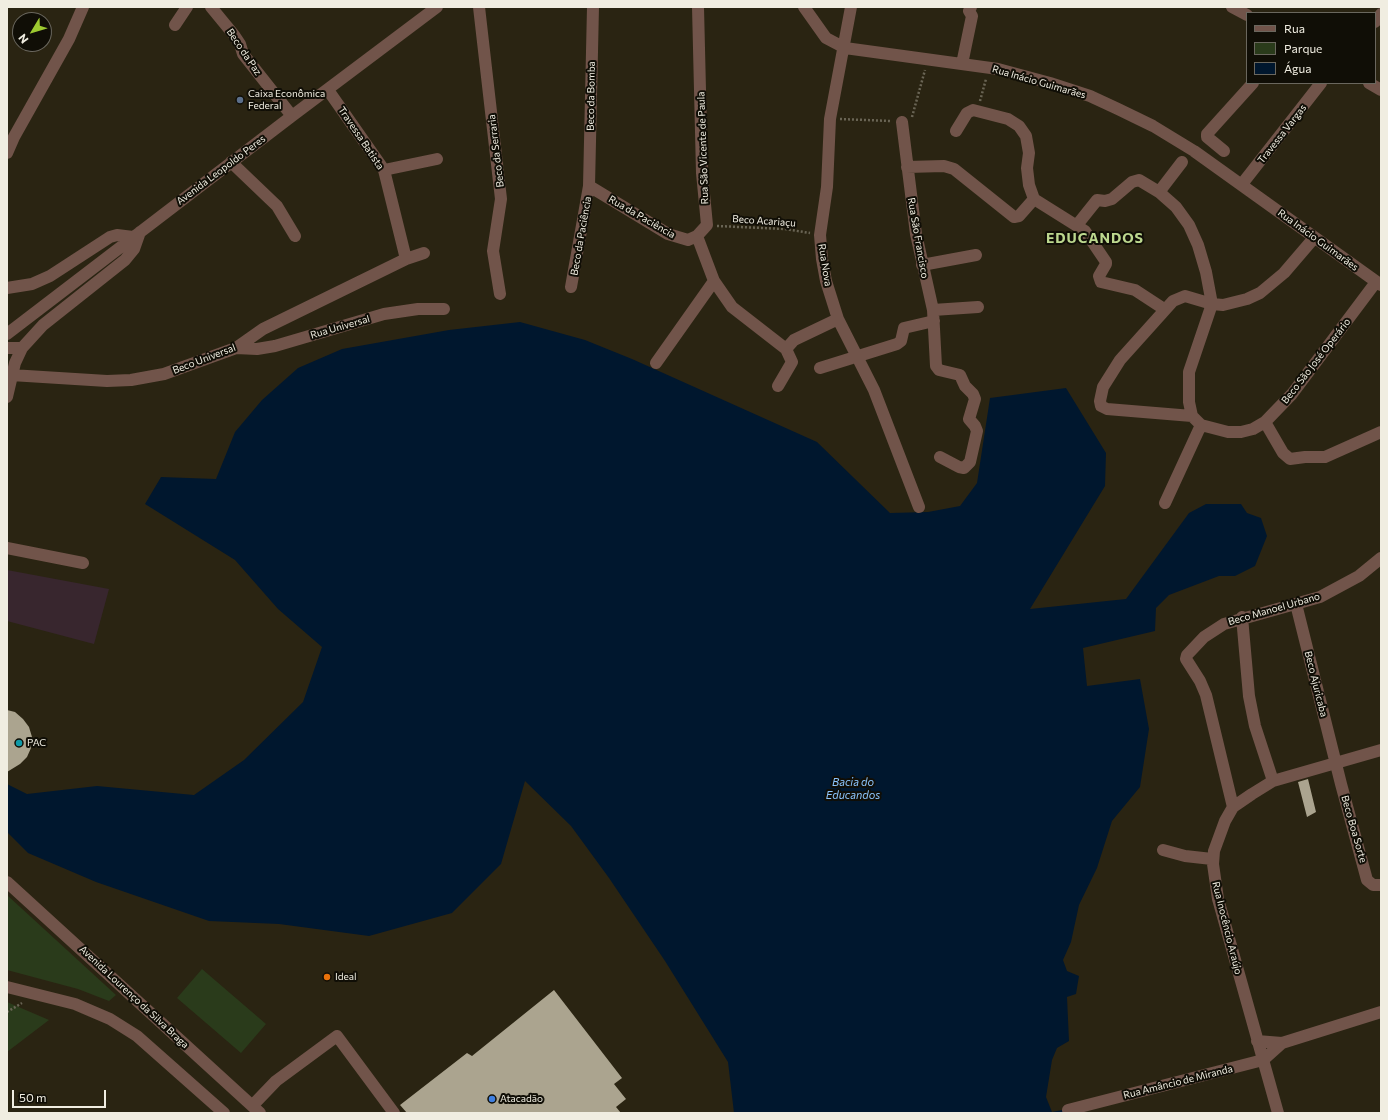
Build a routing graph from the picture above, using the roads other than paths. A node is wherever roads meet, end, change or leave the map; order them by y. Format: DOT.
graph roads {
  1 [pos="83,7"];
  2 [pos="186,7"];
  3 [pos="211,7"];
  4 [pos="437,7"];
  5 [pos="479,7"];
  6 [pos="594,7"];
  7 [pos="698,7"];
  8 [pos="804,7"];
  9 [pos="851,7"];
  10 [pos="1232,7"];
  11 [pos="968,8"];
  12 [pos="1246,14"];
  13 [pos="175,25"];
  14 [pos="845,48"];
  15 [pos="962,64"];
  16 [pos="1252,84"];
  17 [pos="1320,84"];
  18 [pos="1371,84"];
  19 [pos="328,90"];
  20 [pos="1381,90"];
  21 [pos="292,116"];
  22 [pos="902,122"];
  23 [pos="956,131"];
  24 [pos="11,134"];
  25 [pos="1224,150"];
  26 [pos="7,153"];
  27 [pos="437,159"];
  28 [pos="231,162"];
  29 [pos="1182,162"];
  30 [pos="907,167"];
  31 [pos="384,170"];
  32 [pos="1242,184"];
  33 [pos="590,186"];
  34 [pos="1160,192"];
  35 [pos="1034,199"];
  36 [pos="1077,225"];
  37 [pos="136,235"];
  38 [pos="295,236"];
  39 [pos="697,236"];
  40 [pos="1314,238"];
  41 [pos="424,253"];
  42 [pos="976,255"];
  43 [pos="406,259"];
  44 [pos="922,266"];
  45 [pos="714,281"];
  46 [pos="1379,283"];
  47 [pos="571,287"];
  48 [pos="7,288"];
  49 [pos="500,294"];
  50 [pos="1212,304"];
  51 [pos="978,307"];
  52 [pos="444,309"];
  53 [pos="1164,309"];
  54 [pos="934,316"];
  55 [pos="838,318"];
  56 [pos="7,334"];
  57 [pos="7,348"];
  58 [pos="22,348"];
  59 [pos="236,348"];
  60 [pos="786,349"];
  61 [pos="857,356"];
  62 [pos="656,363"];
  63 [pos="820,368"];
  64 [pos="11,375"];
  65 [pos="778,386"];
  66 [pos="7,397"];
  67 [pos="1197,420"];
  68 [pos="1265,422"];
  69 [pos="1381,432"];
  70 [pos="940,457"];
  71 [pos="1165,503"];
  72 [pos="919,507"];
  73 [pos="7,548"];
  74 [pos="1381,558"];
  75 [pos="83,562"];
  76 [pos="1296,604"];
  77 [pos="1242,617"];
  78 [pos="1381,750"];
  79 [pos="1335,764"];
  80 [pos="1273,781"];
  81 [pos="1232,807"];
  82 [pos="1163,850"];
  83 [pos="1212,859"];
  84 [pos="7,882"];
  85 [pos="1381,885"];
  86 [pos="7,986"];
  87 [pos="1381,1012"];
  88 [pos="1257,1041"];
  89 [pos="1282,1043"];
  90 [pos="1263,1060"];
  91 [pos="256,1109"];
  92 [pos="1068,1110"];
  93 [pos="389,1111"];
  94 [pos="224,1113"];
  95 [pos="1278,1113"];
  1 -- 24 [label="street"];
  2 -- 13 [label="street"];
  3 -- 21 [label="street, Beco da Paz"];
  4 -- 19 [label="street, Avenida Leopoldo Peres"];
  5 -- 49 [label="street, Beco da Serraria"];
  6 -- 33 [label="street, Beco da Bomba"];
  7 -- 39 [label="street, Rua São Vicente de Paula"];
  8 -- 14 [label="street, Rua Inácio Guimarães"];
  9 -- 14 [label="street, Rua Nova"];
  10 -- 12 [label="street"];
  11 -- 15 [label="street"];
  14 -- 15 [label="street, Rua Inácio Guimarães"];
  14 -- 55 [label="street, Rua Nova"];
  15 -- 32 [label="street, Rua Inácio Guimarães"];
  16 -- 25 [label="street"];
  17 -- 32 [label="street, Travessa Vargas"];
  18 -- 20 [label="street"];
  19 -- 21 [label="street, Avenida Leopoldo Peres"];
  19 -- 31 [label="street, Travessa Batista"];
  21 -- 28 [label="street, Avenida Leopoldo Peres"];
  22 -- 30 [label="street, Rua São Francisco"];
  23 -- 35 [label="street"];
  24 -- 26 [label="street"];
  27 -- 31 [label="street"];
  28 -- 37 [label="street, Avenida Leopoldo Peres"];
  28 -- 38 [label="street"];
  29 -- 34 [label="street"];
  30 -- 35 [label="street"];
  30 -- 44 [label="street, Rua São Francisco"];
  31 -- 43 [label="street, Travessa Batista"];
  32 -- 40 [label="street, Rua Inácio Guimarães"];
  33 -- 39 [label="street, Rua da Paciência"];
  33 -- 47 [label="street, Beco da Paciência"];
  34 -- 36 [label="street"];
  34 -- 50 [label="street"];
  35 -- 36 [label="street"];
  36 -- 53 [label="street"];
  37 -- 48 [label="street"];
  37 -- 56 [label="street, Avenida Leopoldo Peres"];
  37 -- 58 [label="street"];
  39 -- 45 [label="street"];
  40 -- 46 [label="street, Rua Inácio Guimarães"];
  40 -- 50 [label="street"];
  41 -- 43 [label="street, Beco Universal"];
  42 -- 44 [label="street"];
  43 -- 59 [label="street, Beco Universal"];
  44 -- 54 [label="street, Rua São Francisco"];
  45 -- 60 [label="street"];
  45 -- 62 [label="street"];
  46 -- 68 [label="street, Beco São José Operário"];
  50 -- 53 [label="street"];
  50 -- 67 [label="street"];
  51 -- 54 [label="street"];
  52 -- 59 [label="street, Rua Universal"];
  53 -- 67 [label="street, Beco São José Operário"];
  54 -- 61 [label="street"];
  54 -- 70 [label="street, Rua São Francisco"];
  55 -- 60 [label="street"];
  55 -- 61 [label="street, Rua Nova"];
  57 -- 58 [label="street"];
  58 -- 64 [label="street"];
  59 -- 64 [label="street, Beco Universal"];
  60 -- 65 [label="street"];
  61 -- 63 [label="street"];
  61 -- 72 [label="street, Rua Nova"];
  64 -- 66 [label="street"];
  67 -- 68 [label="street, Beco São José Operário"];
  67 -- 71 [label="street"];
  68 -- 69 [label="street"];
  73 -- 75 [label="street"];
  74 -- 76 [label="street, Beco Manoel Urbano"];
  76 -- 77 [label="street, Beco Manoel Urbano"];
  76 -- 79 [label="street, Beco Ajuricaba"];
  77 -- 80 [label="street"];
  77 -- 81 [label="street, Beco Manoel Urbano"];
  78 -- 79 [label="street"];
  79 -- 80 [label="street"];
  79 -- 85 [label="street, Beco Boa Sorte"];
  80 -- 81 [label="street"];
  81 -- 83 [label="street, Rua Inocêncio Araújo"];
  82 -- 83 [label="street"];
  83 -- 88 [label="street, Rua Inocêncio Araújo"];
  84 -- 91 [label="street, Avenida Lourenço da Silva Braga"];
  86 -- 94 [label="street"];
  87 -- 89 [label="street, Rua Amâncio de Miranda"];
  88 -- 89 [label="street, Rua Amâncio de Miranda"];
  88 -- 90 [label="street, Rua Inocêncio Araújo"];
  89 -- 90 [label="street, Rua Amâncio de Miranda"];
  90 -- 92 [label="street, Rua Amâncio de Miranda"];
  90 -- 95 [label="street, Rua Inocêncio Araújo"];
  91 -- 93 [label="street"];
}
